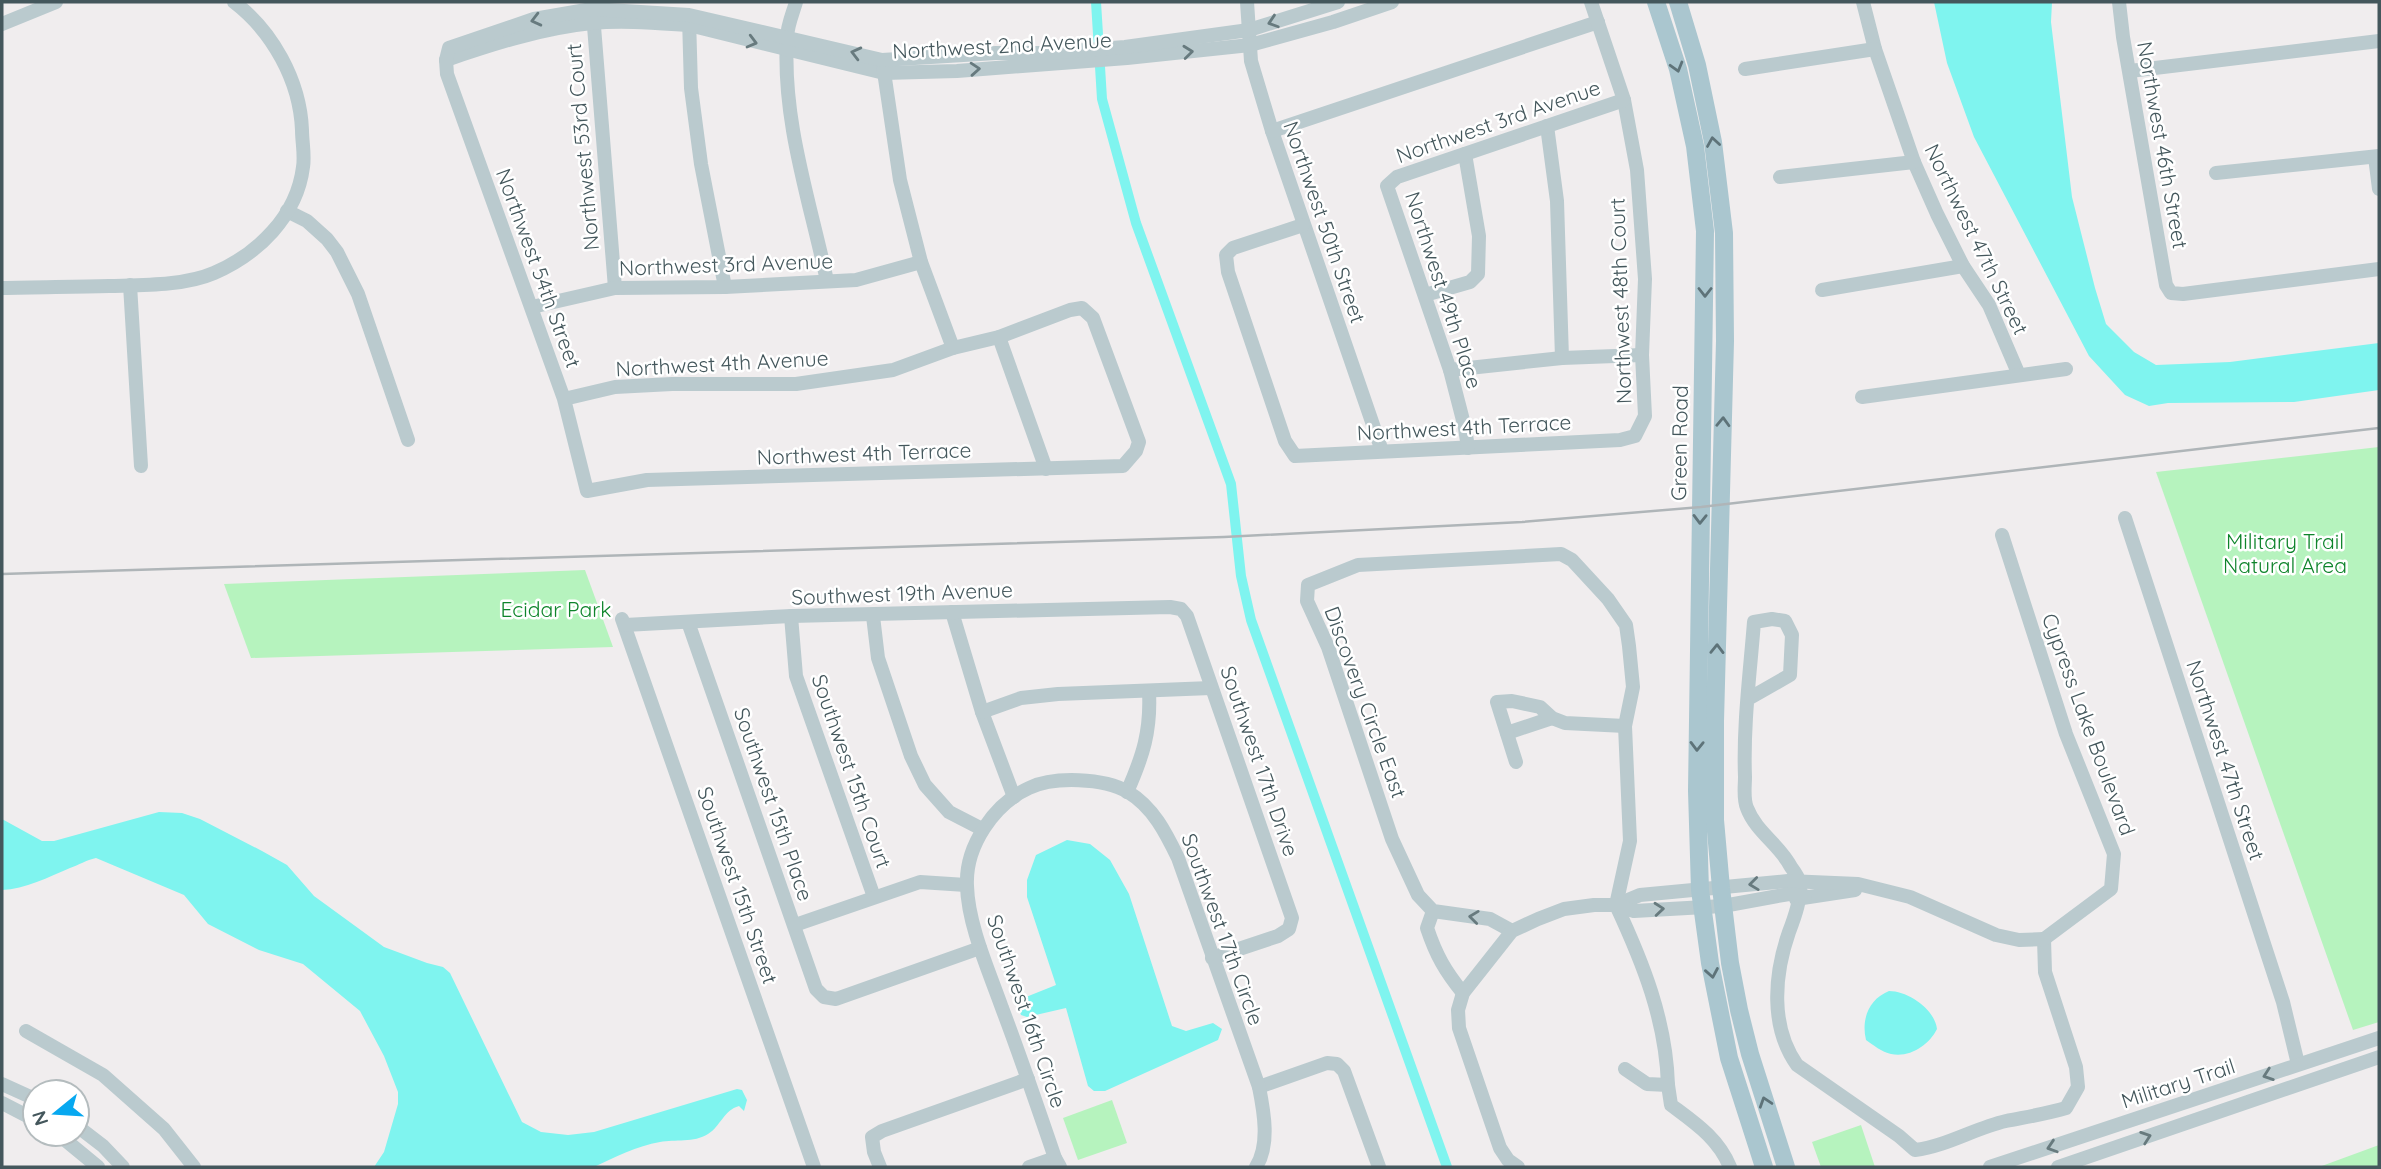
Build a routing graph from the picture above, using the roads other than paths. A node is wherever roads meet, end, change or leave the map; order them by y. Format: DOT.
graph roads {
  1 [pos="56,2"];
  2 [pos="234,2"];
  3 [pos="796,2"];
  4 [pos="1247,2"];
  5 [pos="1338,2"];
  6 [pos="1392,2"];
  7 [pos="1591,2"];
  8 [pos="1656,2"];
  9 [pos="1678,2"];
  10 [pos="1863,2"];
  11 [pos="2119,2"];
  12 [pos="593,11"];
  13 [pos="689,20"];
  14 [pos="1598,22"];
  15 [pos="2,24"];
  16 [pos="786,36"];
  17 [pos="1249,37"];
  18 [pos="2379,41"];
  19 [pos="1875,49"];
  20 [pos="787,51"];
  21 [pos="446,60"];
  22 [pos="883,66"];
  23 [pos="1745,69"];
  24 [pos="2130,71"];
  25 [pos="1624,100"];
  26 [pos="1547,125"];
  27 [pos="1272,131"];
  28 [pos="1465,154"];
  29 [pos="2377,157"];
  30 [pos="1914,162"];
  31 [pos="2216,173"];
  32 [pos="1780,177"];
  33 [pos="1387,186"];
  34 [pos="2379,189"];
  35 [pos="287,211"];
  36 [pos="1303,225"];
  37 [pos="921,262"];
  38 [pos="1963,265"];
  39 [pos="2379,269"];
  40 [pos="827,281"];
  41 [pos="130,285"];
  42 [pos="725,286"];
  43 [pos="2,288"];
  44 [pos="615,288"];
  45 [pos="1822,290"];
  46 [pos="1425,295"];
  47 [pos="531,307"];
  48 [pos="999,337"];
  49 [pos="953,348"];
  50 [pos="1642,355"];
  51 [pos="1562,358"];
  52 [pos="2066,369"];
  53 [pos="1450,370"];
  54 [pos="2019,375"];
  55 [pos="1862,397"];
  56 [pos="564,399"];
  57 [pos="1634,436"];
  58 [pos="408,440"];
  59 [pos="1468,449"];
  60 [pos="1136,451"];
  61 [pos="1382,452"];
  62 [pos="141,466"];
  63 [pos="1046,469"];
  64 [pos="587,491"];
  65 [pos="2125,518"];
  66 [pos="2002,535"];
  67 [pos="1181,609"];
  68 [pos="952,612"];
  69 [pos="791,616"];
  70 [pos="873,616"];
  71 [pos="623,621"];
  72 [pos="688,622"];
  73 [pos="1211,688"];
  74 [pos="1149,692"];
  75 [pos="1748,699"];
  76 [pos="982,712"];
  77 [pos="1552,718"];
  78 [pos="1625,726"];
  79 [pos="1507,733"];
  80 [pos="1516,762"];
  81 [pos="1127,792"];
  82 [pos="1014,797"];
  83 [pos="982,829"];
  84 [pos="966,885"];
  85 [pos="1800,892"];
  86 [pos="874,897"];
  87 [pos="1722,897"];
  88 [pos="1701,898"];
  89 [pos="1616,905"];
  90 [pos="1433,911"];
  91 [pos="795,925"];
  92 [pos="1512,931"];
  93 [pos="2044,939"];
  94 [pos="981,948"];
  95 [pos="1212,958"];
  96 [pos="1463,993"];
  97 [pos="26,1031"];
  98 [pos="2379,1038"];
  99 [pos="2379,1057"];
  100 [pos="2303,1063"];
  101 [pos="1625,1069"];
  102 [pos="1028,1079"];
  103 [pos="2,1084"];
  104 [pos="1668,1085"];
  105 [pos="1259,1087"];
  106 [pos="21,1093"];
  107 [pos="2216,1093"];
  108 [pos="2,1103"];
  109 [pos="2222,1111"];
  110 [pos="21,1113"];
  111 [pos="91,1137"];
  112 [pos="75,1148"];
  113 [pos="1058,1163"];
  114 [pos="1261,1166"];
  115 [pos="98,1167"];
  116 [pos="123,1167"];
  117 [pos="194,1167"];
  118 [pos="814,1167"];
  119 [pos="880,1167"];
  120 [pos="1029,1167"];
  121 [pos="1379,1167"];
  122 [pos="1518,1167"];
  123 [pos="1730,1167"];
  124 [pos="1764,1167"];
  125 [pos="1786,1167"];
  126 [pos="1990,1167"];
  127 [pos="2058,1167"];
  1 -- 15 [label="street"];
  2 -- 35 [label="street"];
  3 -- 16 [label="street"];
  4 -- 17 [label="street, Northwest 50th Street"];
  5 -- 17 [label="street, Northwest 2nd Avenue, one-way"];
  6 -- 17 [label="street, Northwest 2nd Avenue"];
  7 -- 14 [label="street, Northwest 48th Court"];
  8 -- 88 [label="main road, Green Road, one-way"];
  87 -- 9 [label="main road, Green Road, one-way"];
  10 -- 19 [label="street, Northwest 47th Street"];
  11 -- 24 [label="street, Northwest 46th Street"];
  12 -- 13 [label="street, Northwest 2nd Avenue"];
  12 -- 21 [label="street, Northwest 2nd Avenue"];
  12 -- 44 [label="street, Northwest 53rd Court"];
  13 -- 16 [label="street, Northwest 2nd Avenue"];
  13 -- 20 [label="street, Northwest 2nd Avenue, one-way"];
  13 -- 42 [label="street"];
  14 -- 25 [label="street, Northwest 48th Court"];
  14 -- 27 [label="street"];
  16 -- 20 [label="street"];
  22 -- 16 [label="street, Northwest 2nd Avenue, one-way"];
  17 -- 22 [label="street, Northwest 2nd Avenue"];
  17 -- 27 [label="street, Northwest 50th Street"];
  18 -- 24 [label="street"];
  19 -- 23 [label="street"];
  19 -- 30 [label="street, Northwest 47th Street"];
  20 -- 22 [label="street, Northwest 2nd Avenue"];
  20 -- 40 [label="street"];
  21 -- 47 [label="street, Northwest 54th Street"];
  22 -- 37 [label="street"];
  24 -- 39 [label="street, Northwest 46th Street"];
  25 -- 26 [label="street, Northwest 3rd Avenue"];
  25 -- 50 [label="street, Northwest 48th Court"];
  26 -- 28 [label="street, Northwest 3rd Avenue"];
  26 -- 51 [label="street"];
  27 -- 36 [label="street, Northwest 50th Street"];
  28 -- 33 [label="street, Northwest 3rd Avenue"];
  28 -- 46 [label="street"];
  29 -- 31 [label="street"];
  29 -- 34 [label="street"];
  30 -- 32 [label="street"];
  30 -- 38 [label="street, Northwest 47th Street"];
  33 -- 46 [label="street, Northwest 49th Place"];
  35 -- 41 [label="street"];
  35 -- 58 [label="street"];
  36 -- 61 [label="street, Northwest 50th Street"];
  36 -- 61 [label="street, Northwest 4th Terrace"];
  37 -- 40 [label="street, Northwest 3rd Avenue"];
  37 -- 49 [label="street"];
  38 -- 45 [label="street"];
  38 -- 54 [label="street, Northwest 47th Street"];
  40 -- 42 [label="street, Northwest 3rd Avenue"];
  41 -- 43 [label="street"];
  41 -- 62 [label="street"];
  42 -- 44 [label="street, Northwest 3rd Avenue"];
  44 -- 47 [label="street, Northwest 3rd Avenue"];
  46 -- 53 [label="street, Northwest 49th Place"];
  47 -- 56 [label="street, Northwest 54th Street"];
  48 -- 49 [label="street, Northwest 4th Avenue"];
  48 -- 60 [label="street, Northwest 4th Avenue"];
  48 -- 63 [label="street"];
  49 -- 56 [label="street, Northwest 4th Avenue"];
  50 -- 51 [label="street"];
  50 -- 57 [label="street, Northwest 48th Court"];
  51 -- 53 [label="street"];
  52 -- 54 [label="street"];
  53 -- 59 [label="street, Northwest 49th Place"];
  54 -- 55 [label="street"];
  56 -- 64 [label="street, Northwest 54th Street"];
  57 -- 59 [label="street, Northwest 4th Terrace"];
  59 -- 61 [label="street, Northwest 4th Terrace"];
  60 -- 63 [label="street, Northwest 4th Terrace"];
  63 -- 64 [label="street, Northwest 4th Terrace"];
  65 -- 100 [label="street, Northwest 47th Street"];
  66 -- 93 [label="street, Cypress Lake Boulevard"];
  67 -- 68 [label="street, Southwest 19th Avenue"];
  67 -- 73 [label="street, Southwest 17th Drive"];
  68 -- 70 [label="street, Southwest 19th Avenue"];
  68 -- 76 [label="street"];
  69 -- 70 [label="street, Southwest 19th Avenue"];
  69 -- 72 [label="street, Southwest 19th Avenue"];
  69 -- 86 [label="street, Southwest 15th Court"];
  70 -- 83 [label="street"];
  71 -- 72 [label="street, Southwest 19th Avenue"];
  71 -- 118 [label="street, Southwest 15th Street"];
  72 -- 91 [label="street, Southwest 15th Place"];
  73 -- 74 [label="street"];
  73 -- 95 [label="street, Southwest 17th Drive"];
  74 -- 76 [label="street"];
  74 -- 81 [label="street"];
  75 -- 75 [label="street"];
  75 -- 85 [label="street"];
  76 -- 82 [label="street"];
  77 -- 78 [label="street"];
  77 -- 79 [label="street"];
  77 -- 79 [label="street"];
  78 -- 89 [label="street, Discovery Circle East"];
  78 -- 90 [label="street, Discovery Circle East"];
  79 -- 80 [label="street"];
  81 -- 82 [label="street, Southwest 17th Circle"];
  81 -- 95 [label="street, Southwest 17th Circle"];
  82 -- 83 [label="street, Southwest 16th Circle"];
  83 -- 84 [label="street, Southwest 16th Circle"];
  84 -- 86 [label="street"];
  84 -- 94 [label="street, Southwest 16th Circle"];
  85 -- 87 [label="street, one-way"];
  85 -- 87 [label="street"];
  85 -- 93 [label="street"];
  85 -- 93 [label="street"];
  86 -- 91 [label="street"];
  87 -- 88 [label="street"];
  125 -- 87 [label="main road, Green Road, one-way"];
  88 -- 89 [label="street"];
  88 -- 124 [label="main road, Green Road, one-way"];
  89 -- 92 [label="street"];
  89 -- 104 [label="street"];
  92 -- 90 [label="street, one-way"];
  90 -- 96 [label="street"];
  91 -- 94 [label="street, Southwest 15th Place"];
  92 -- 96 [label="street"];
  94 -- 102 [label="street, Southwest 16th Circle"];
  95 -- 105 [label="street, Southwest 17th Circle"];
  96 -- 122 [label="street"];
  97 -- 117 [label="street"];
  98 -- 100 [label="street, Military Trail"];
  99 -- 109 [label="street, Military Trail"];
  100 -- 107 [label="street, Military Trail, one-way"];
  101 -- 104 [label="street"];
  102 -- 113 [label="street, Southwest 16th Circle"];
  102 -- 119 [label="street"];
  103 -- 106 [label="street"];
  104 -- 123 [label="street"];
  105 -- 114 [label="street, Southwest 17th Circle"];
  105 -- 121 [label="street"];
  107 -- 109 [label="street"];
  107 -- 126 [label="street, Military Trail, one-way"];
  108 -- 110 [label="street"];
  127 -- 109 [label="street, Military Trail, one-way"];
  111 -- 116 [label="street"];
  112 -- 115 [label="street"];
  113 -- 120 [label="street"];
}
